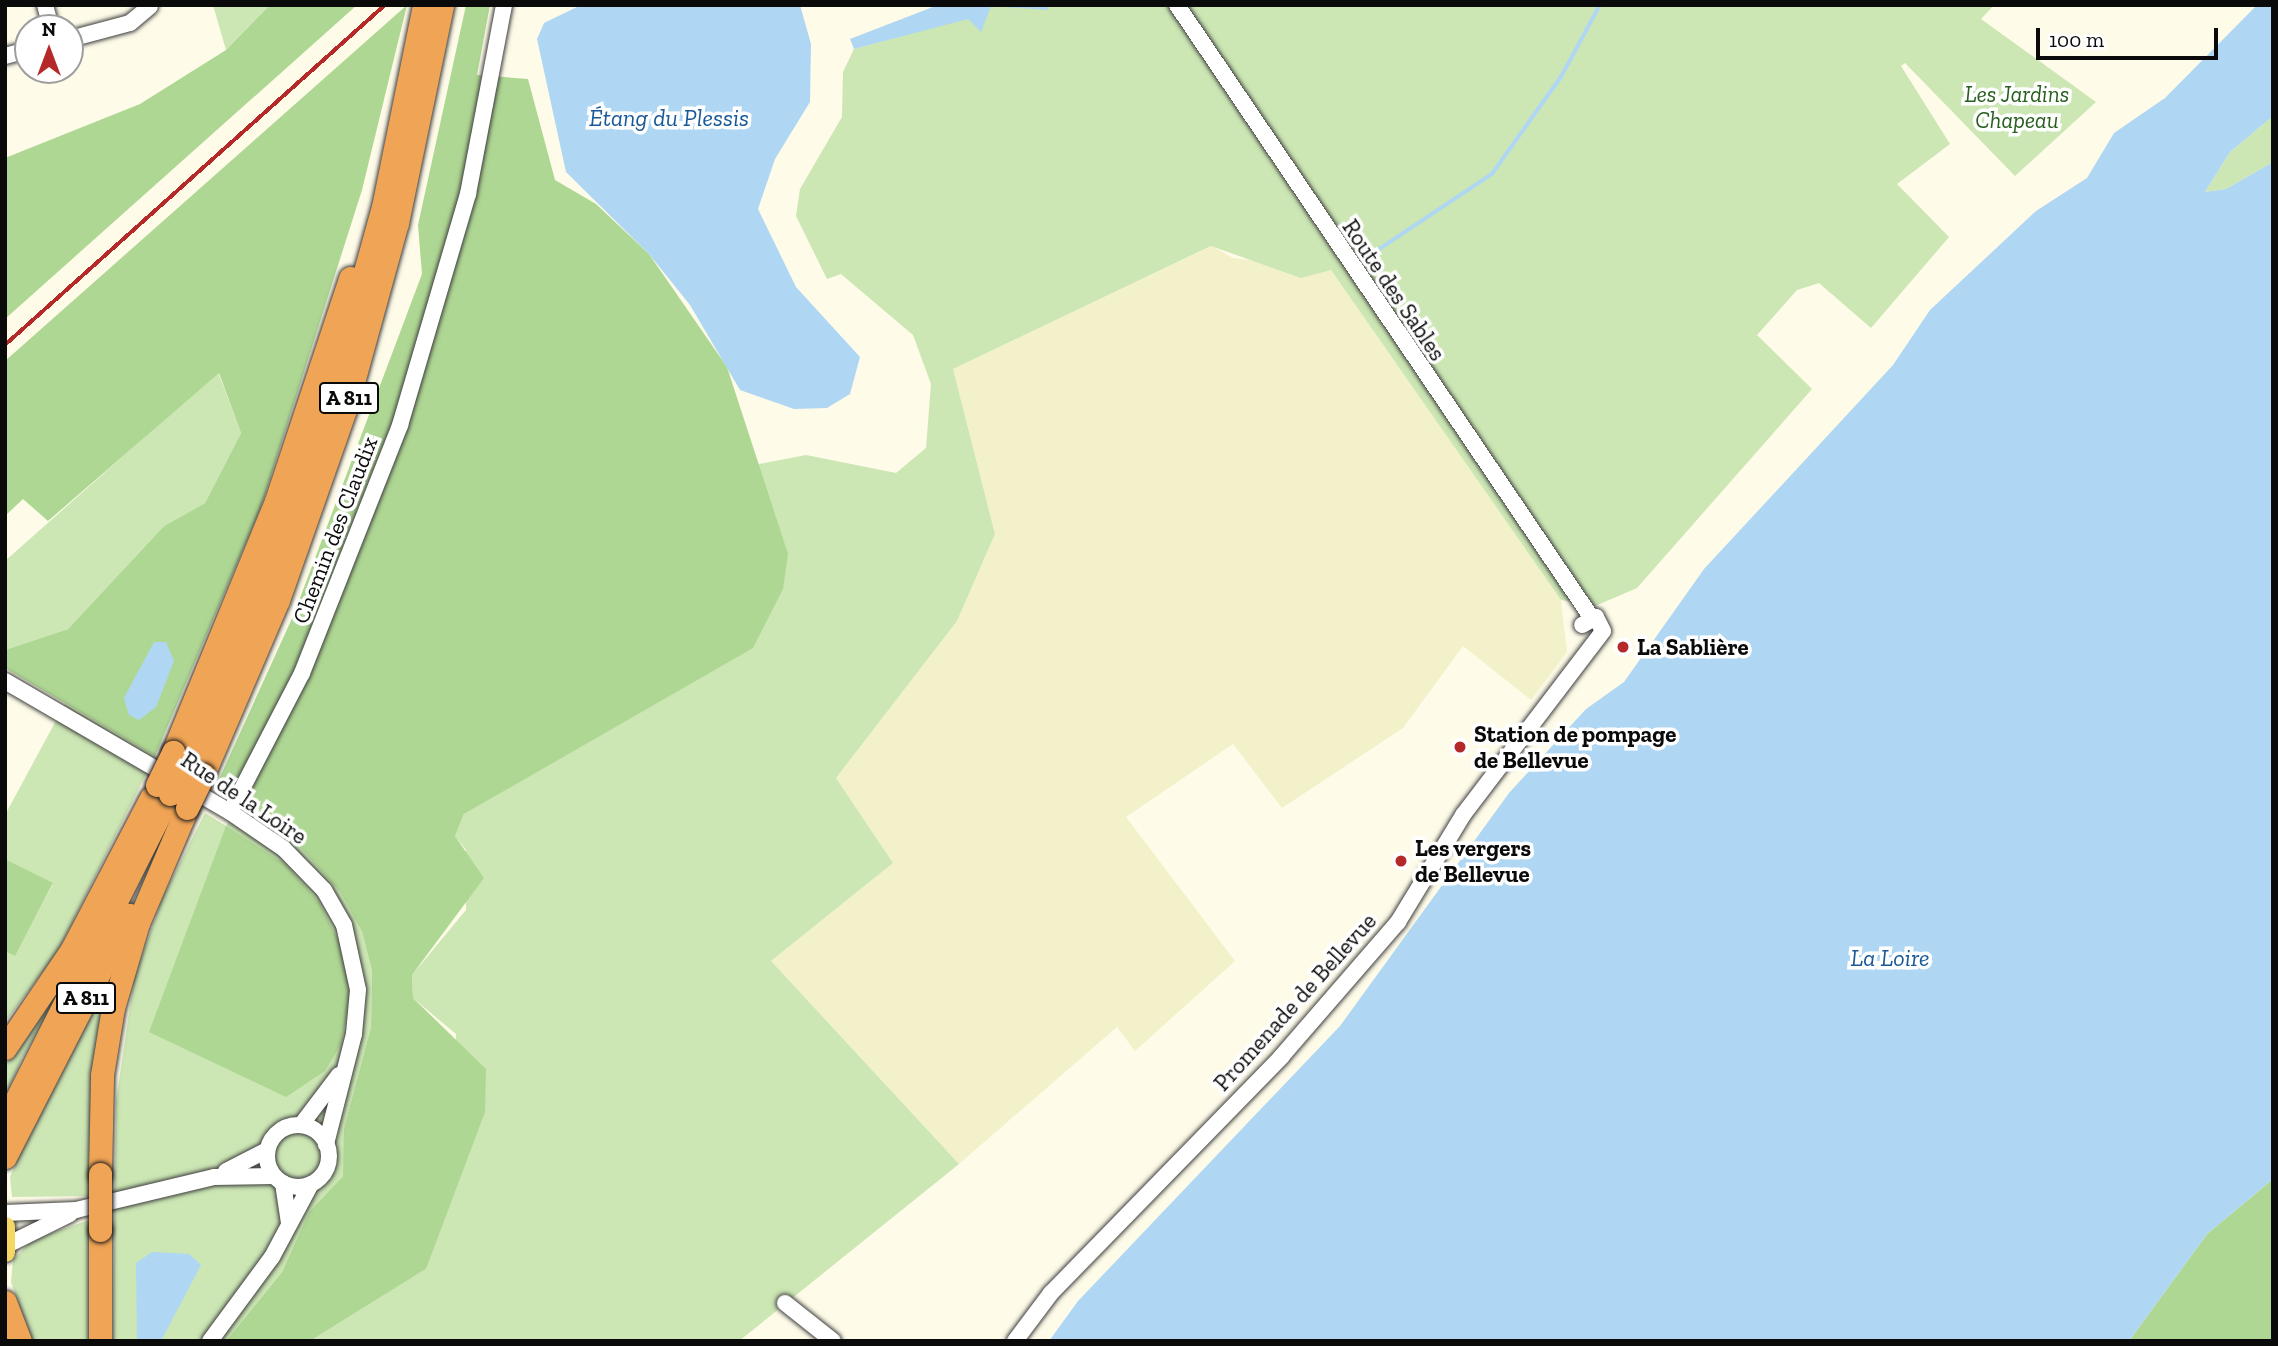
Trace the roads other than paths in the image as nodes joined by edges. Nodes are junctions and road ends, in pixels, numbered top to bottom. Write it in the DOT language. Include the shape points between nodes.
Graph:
graph roads {
  1 [pos="424,5"];
  2 [pos="442,5"];
  3 [pos="504,5"];
  4 [pos="1177,5"];
  5 [pos="150,6"];
  6 [pos="84,35"];
  7 [pos="1588,628"];
  8 [pos="5,681"];
  9 [pos="187,764"];
  10 [pos="171,796"];
  11 [pos="230,812"];
  12 [pos="169,842"];
  13 [pos="5,1048"];
  14 [pos="343,1068"];
  15 [pos="5,1122"];
  16 [pos="301,1125"];
  17 [pos="327,1144"];
  18 [pos="267,1150"];
  19 [pos="5,1157"];
  20 [pos="214,1177"];
  21 [pos="278,1179"];
  22 [pos="311,1184"];
  23 [pos="76,1210"];
  24 [pos="5,1213"];
  25 [pos="288,1227"];
  26 [pos="6,1241"];
  27 [pos="5,1301"];
  28 [pos="785,1303"];
  29 [pos="20,1341"];
  30 [pos="100,1341"];
  31 [pos="210,1341"];
  32 [pos="833,1341"];
  33 [pos="1015,1341"];
  1 -- 9 [label="highway" via="383,206 372,210"];
  2 -- 9 [label="highway, A 811" via="403,198 347,404 278,600"];
  3 -- 11 [label="street, Chemin des Claudix" via="468,194 397,436 302,673"];
  4 -- 7 [label="street, Route des Sables"];
  5 -- 6 [label="street" via="130,23"];
  7 -- 33 [label="street, Promenade de Bellevue" via="1574,664 1366,962 1051,1293"];
  8 -- 11 [label="street, Rue de la Loire"];
  9 -- 10 [label="highway, bridge"];
  9 -- 10 [label="highway, A 811, bridge"];
  10 -- 12 [label="highway, A 811"];
  10 -- 13 [label="highway"];
  10 -- 15 [label="highway, A 811"];
  11 -- 14 [label="street, Rue de la Loire" via="299,862 344,925 358,1012"];
  12 -- 19 [label="highway, A 811"];
  12 -- 30 [label="highway, bridge" via="113,1008 102,1075"];
  14 -- 16 [label="street, Rue de la Loire"];
  14 -- 17 [label="street, Rue de la Loire"];
  16 -- 17 [label="street"];
  16 -- 18 [label="street" via="277,1133"];
  17 -- 22 [label="street" via="328,1165"];
  18 -- 20 [label="street"];
  18 -- 21 [label="street"];
  20 -- 21 [label="street"];
  20 -- 23 [label="street"];
  21 -- 22 [label="street"];
  21 -- 25 [label="street"];
  22 -- 25 [label="street"];
  23 -- 24 [label="street"];
  23 -- 26 [label="street"];
  25 -- 31 [label="street"];
  27 -- 29 [label="highway"];
  28 -- 32 [label="street"];
}
